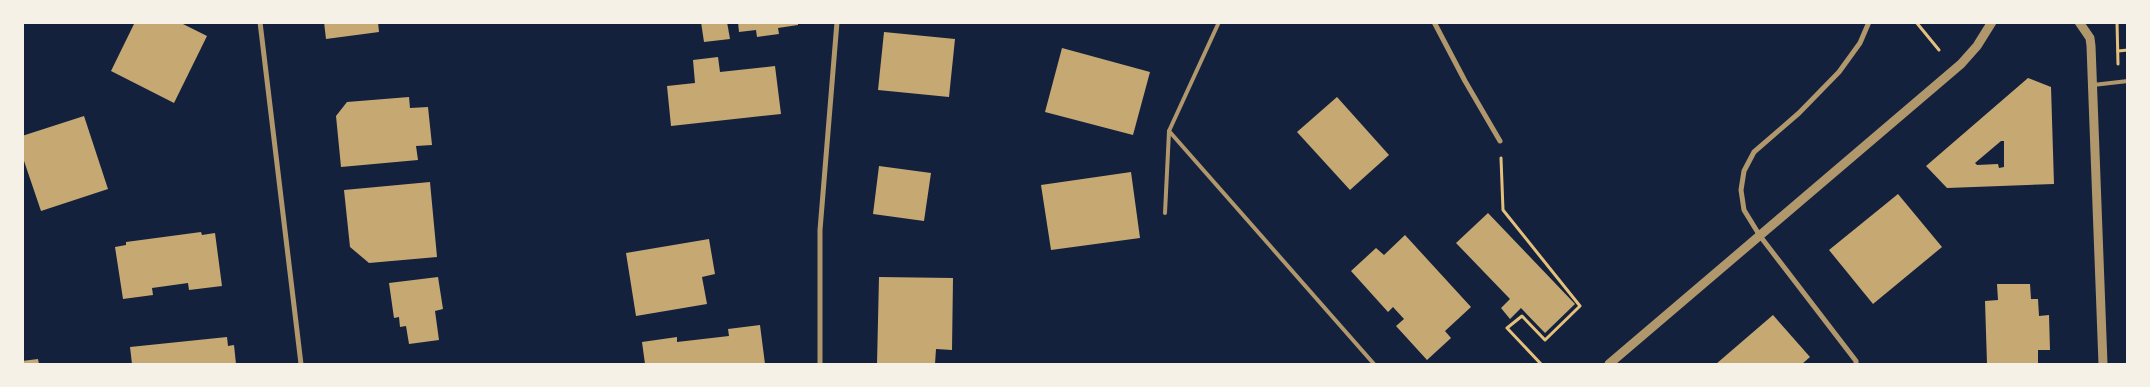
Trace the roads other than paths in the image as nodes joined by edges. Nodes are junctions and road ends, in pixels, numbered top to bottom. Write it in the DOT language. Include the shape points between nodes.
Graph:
graph roads {
  1 [pos="260,22"];
  2 [pos="837,22"];
  3 [pos="1219,22"];
  4 [pos="1434,22"];
  5 [pos="1869,22"];
  6 [pos="1992,22"];
  7 [pos="2079,22"];
  8 [pos="2128,81"];
  9 [pos="2093,85"];
  10 [pos="1168,131"];
  11 [pos="1500,141"];
  12 [pos="1166,214"];
  13 [pos="1760,236"];
  14 [pos="301,364"];
  15 [pos="820,364"];
  16 [pos="1374,364"];
  17 [pos="1609,364"];
  18 [pos="1856,364"];
  19 [pos="2103,364"];
  1 -- 14 [label="street"];
  2 -- 15 [label="street" via="820,230"];
  3 -- 10 [label="lane"];
  4 -- 11 [label="street"];
  5 -- 13 [label="street" via="1860,43 1840,72 1799,114 1754,152 1744,171 1741,190 1744,210"];
  6 -- 13 [label="street" via="1961,64"];
  7 -- 9 [label="street" via="2092,46"];
  8 -- 9 [label="lane"];
  9 -- 19 [label="street"];
  10 -- 12 [label="lane"];
  10 -- 16 [label="lane"];
  13 -- 17 [label="street"];
  13 -- 18 [label="street"];
}
